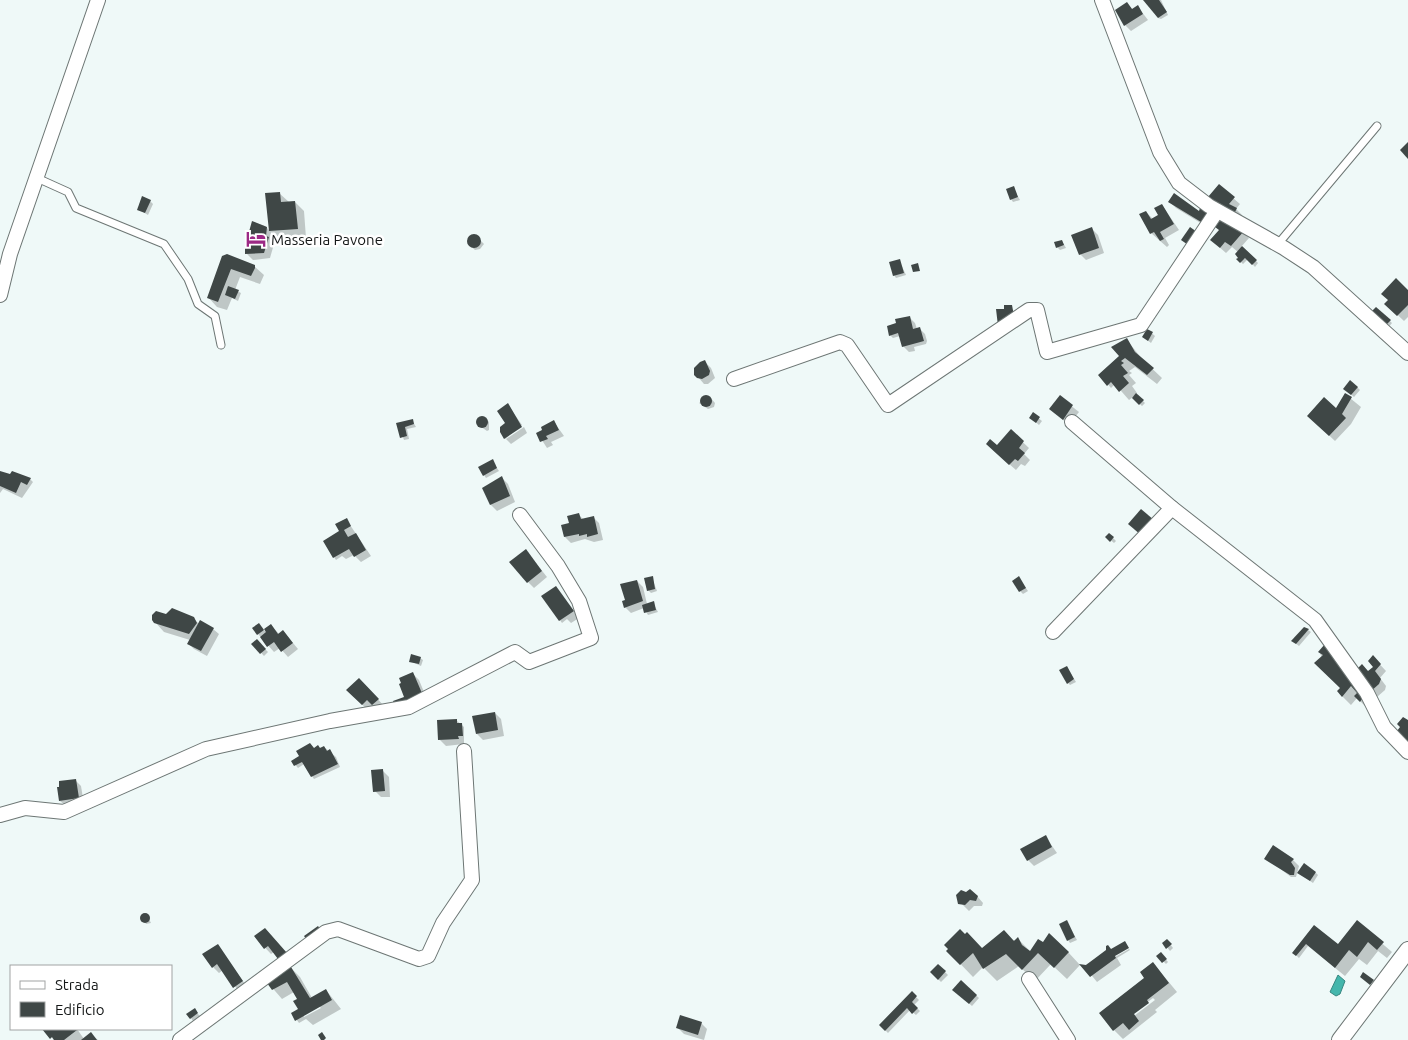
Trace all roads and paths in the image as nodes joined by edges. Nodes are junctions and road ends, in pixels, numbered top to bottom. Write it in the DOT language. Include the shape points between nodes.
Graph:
graph roads {
  1 [pos="98,0"];
  2 [pos="1102,0"];
  3 [pos="1377,126"];
  4 [pos="37,178"];
  5 [pos="1217,211"];
  6 [pos="1278,244"];
  7 [pos="0,295"];
  8 [pos="221,345"];
  9 [pos="1408,353"];
  10 [pos="734,378"];
  11 [pos="1072,422"];
  12 [pos="1172,508"];
  13 [pos="520,515"];
  14 [pos="1053,632"];
  15 [pos="464,751"];
  16 [pos="1408,752"];
  17 [pos="0,815"];
  18 [pos="1408,950"];
  19 [pos="1029,979"];
  20 [pos="180,1040"];
  21 [pos="1068,1040"];
  22 [pos="1340,1040"];
  1 -- 4 [label="street"];
  2 -- 5 [label="street" via="1160,152 1179,183"];
  3 -- 6 [label="lane"];
  4 -- 7 [label="street" via="10,254"];
  4 -- 8 [label="lane" via="68,192 76,208 164,244 188,279 198,304 215,316"];
  5 -- 6 [label="street"];
  5 -- 10 [label="street" via="1141,325 1047,352 1037,310 1029,310 888,405 847,345 840,342"];
  6 -- 9 [label="street" via="1313,267"];
  11 -- 12 [label="street"];
  12 -- 14 [label="street"];
  12 -- 16 [label="street" via="1316,620 1368,693 1384,727"];
  13 -- 17 [label="street" via="579,601 591,638 529,662 514,652 409,707 206,749 64,812 25,808"];
  15 -- 20 [label="street" via="472,880 443,923 428,956 419,959 338,929 326,932"];
  18 -- 22 [label="street"];
  19 -- 21 [label="street"];
}
